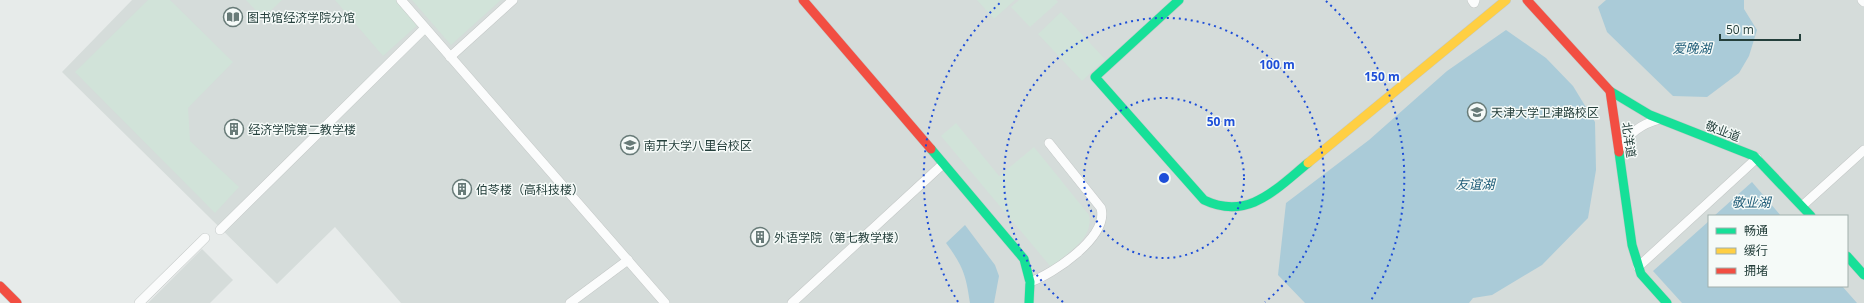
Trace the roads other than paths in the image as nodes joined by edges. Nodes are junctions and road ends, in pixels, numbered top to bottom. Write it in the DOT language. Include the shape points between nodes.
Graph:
graph roads {
  1 [pos="401,0"];
  2 [pos="513,0"];
  3 [pos="803,0"];
  4 [pos="1179,0"];
  5 [pos="1472,0"];
  6 [pos="1475,0"];
  7 [pos="1506,0"];
  8 [pos="1527,0"];
  9 [pos="425,28"];
  10 [pos="450,57"];
  11 [pos="1610,91"];
  12 [pos="1660,119"];
  13 [pos="1049,143"];
  14 [pos="1619,150"];
  15 [pos="1864,150"];
  16 [pos="1757,158"];
  17 [pos="943,164"];
  18 [pos="1802,206"];
  19 [pos="1810,215"];
  20 [pos="220,230"];
  21 [pos="205,238"];
  22 [pos="1848,257"];
  23 [pos="628,260"];
  24 [pos="1638,267"];
  25 [pos="1864,274"];
  26 [pos="1030,282"];
  27 [pos="0,286"];
  28 [pos="17,303"];
  29 [pos="139,303"];
  30 [pos="570,303"];
  31 [pos="665,303"];
  32 [pos="792,303"];
  33 [pos="1028,303"];
  34 [pos="1667,303"];
  1 -- 9 [label="street"];
  2 -- 10 [label="street"];
  3 -- 17 [label="street"];
  4 -- 7 [label="street" via="1095,77 1204,200 1214,206 1233,209 1244,207 1276,189"];
  5 -- 6 [label="street" via="1474,3"];
  8 -- 11 [label="street"];
  9 -- 10 [label="street"];
  9 -- 20 [label="street"];
  10 -- 23 [label="street"];
  11 -- 12 [label="street, 敬业道" via="1636,108"];
  11 -- 14 [label="street, 北洋道"];
  12 -- 14 [label="street" via="1646,123 1634,131"];
  12 -- 16 [label="street, 敬业道"];
  13 -- 26 [label="street" via="1102,208 1102,220 1099,229 1071,258 1042,278"];
  14 -- 24 [label="street, 北洋道" via="1632,245"];
  15 -- 18 [label="street"];
  16 -- 18 [label="street, 敬业道"];
  16 -- 24 [label="street"];
  17 -- 26 [label="street" via="1024,259"];
  17 -- 32 [label="street"];
  18 -- 19 [label="street, 敬业道"];
  21 -- 29 [label="street"];
  22 -- 25 [label="street"];
  23 -- 30 [label="street"];
  23 -- 31 [label="street"];
  24 -- 34 [label="street, 北洋道" via="1640,274"];
  26 -- 33 [label="street"];
  27 -- 28 [label="street"];
}
